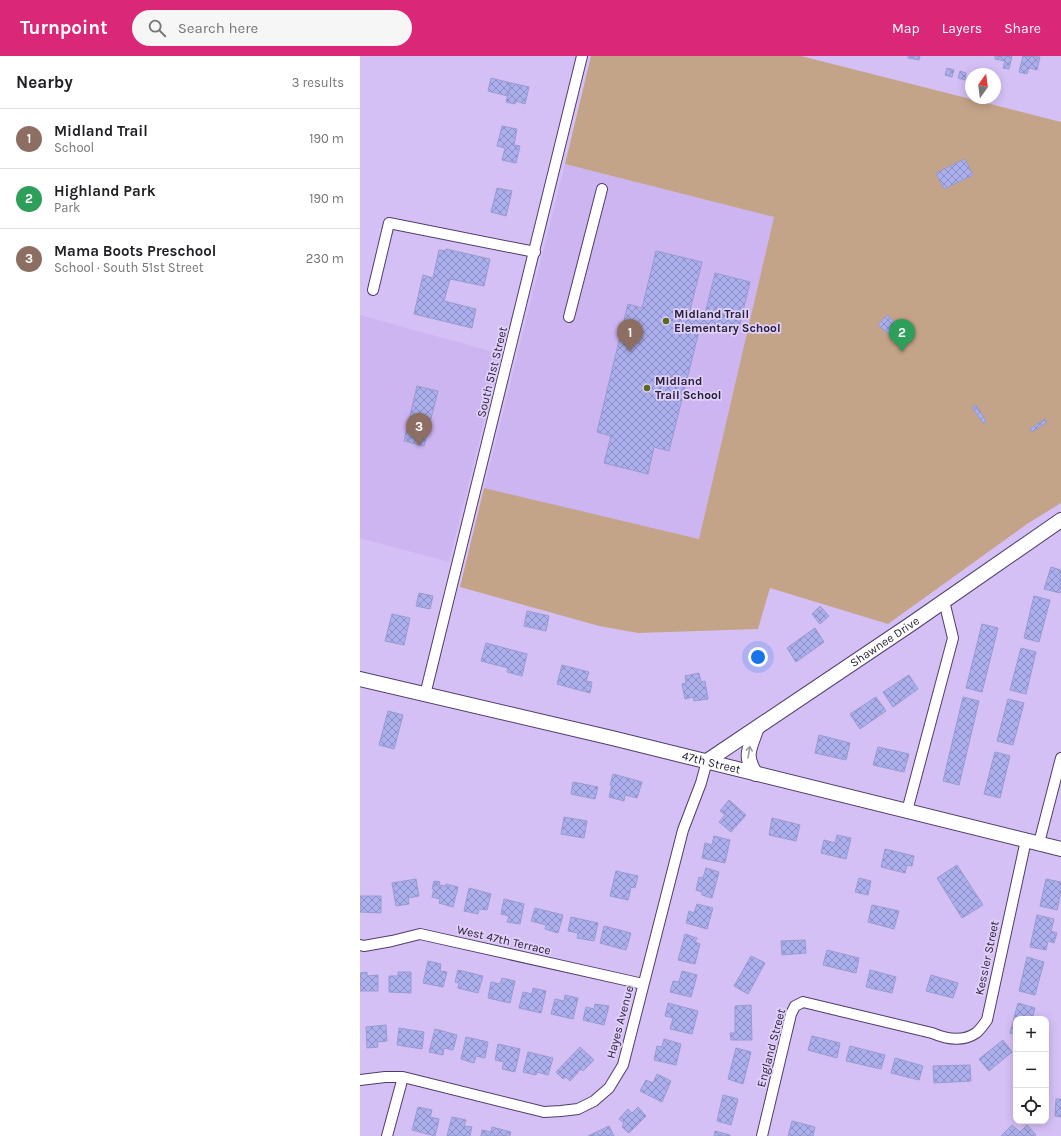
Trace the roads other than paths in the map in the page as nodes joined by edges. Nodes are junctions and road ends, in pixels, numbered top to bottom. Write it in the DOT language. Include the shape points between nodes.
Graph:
graph roads {
  1 [pos="582,56"];
  2 [pos="602,189"];
  3 [pos="534,252"];
  4 [pos="373,290"];
  5 [pos="569,317"];
  6 [pos="1061,520"];
  7 [pos="944,601"];
  8 [pos="360,679"];
  9 [pos="425,695"];
  10 [pos="756,730"];
  11 [pos="1061,758"];
  12 [pos="707,761"];
  13 [pos="756,774"];
  14 [pos="907,811"];
  15 [pos="1033,842"];
  16 [pos="1061,849"];
  17 [pos="360,945"];
  18 [pos="643,984"];
  19 [pos="834,1009"];
  20 [pos="403,1077"];
  21 [pos="360,1080"];
  22 [pos="387,1136"];
  23 [pos="762,1136"];
  1 -- 3 [label="street, South 51st Street"];
  2 -- 5 [label="street"];
  3 -- 4 [label="street" via="389,223"];
  3 -- 9 [label="street, South 51st Street"];
  6 -- 7 [label="main road, Shawnee Drive"];
  7 -- 10 [label="main road, Shawnee Drive"];
  7 -- 14 [label="street" via="953,638"];
  8 -- 9 [label="main road, 47th Street"];
  9 -- 12 [label="main road, 47th Street"];
  10 -- 12 [label="main road, Shawnee Drive"];
  13 -- 10 [label="main road, one-way" via="748,761"];
  11 -- 15 [label="street, Kessler Street"];
  12 -- 13 [label="main road, 47th Street"];
  12 -- 18 [label="street, Hayes Avenue" via="683,830"];
  13 -- 14 [label="main road, 47th Street"];
  14 -- 15 [label="main road, 47th Street"];
  15 -- 16 [label="main road, 47th Street"];
  15 -- 19 [label="street, Kessler Street" via="987,1020 977,1032 962,1039 942,1037"];
  17 -- 18 [label="street, West 47th Terrace" via="420,934"];
  18 -- 20 [label="street, Hayes Avenue" via="622,1065 609,1088 594,1101 578,1109 544,1112"];
  19 -- 23 [label="street, England Street" via="803,1002 795,1006"];
  20 -- 21 [label="street, Hayes Avenue"];
  20 -- 22 [label="street"];
}
